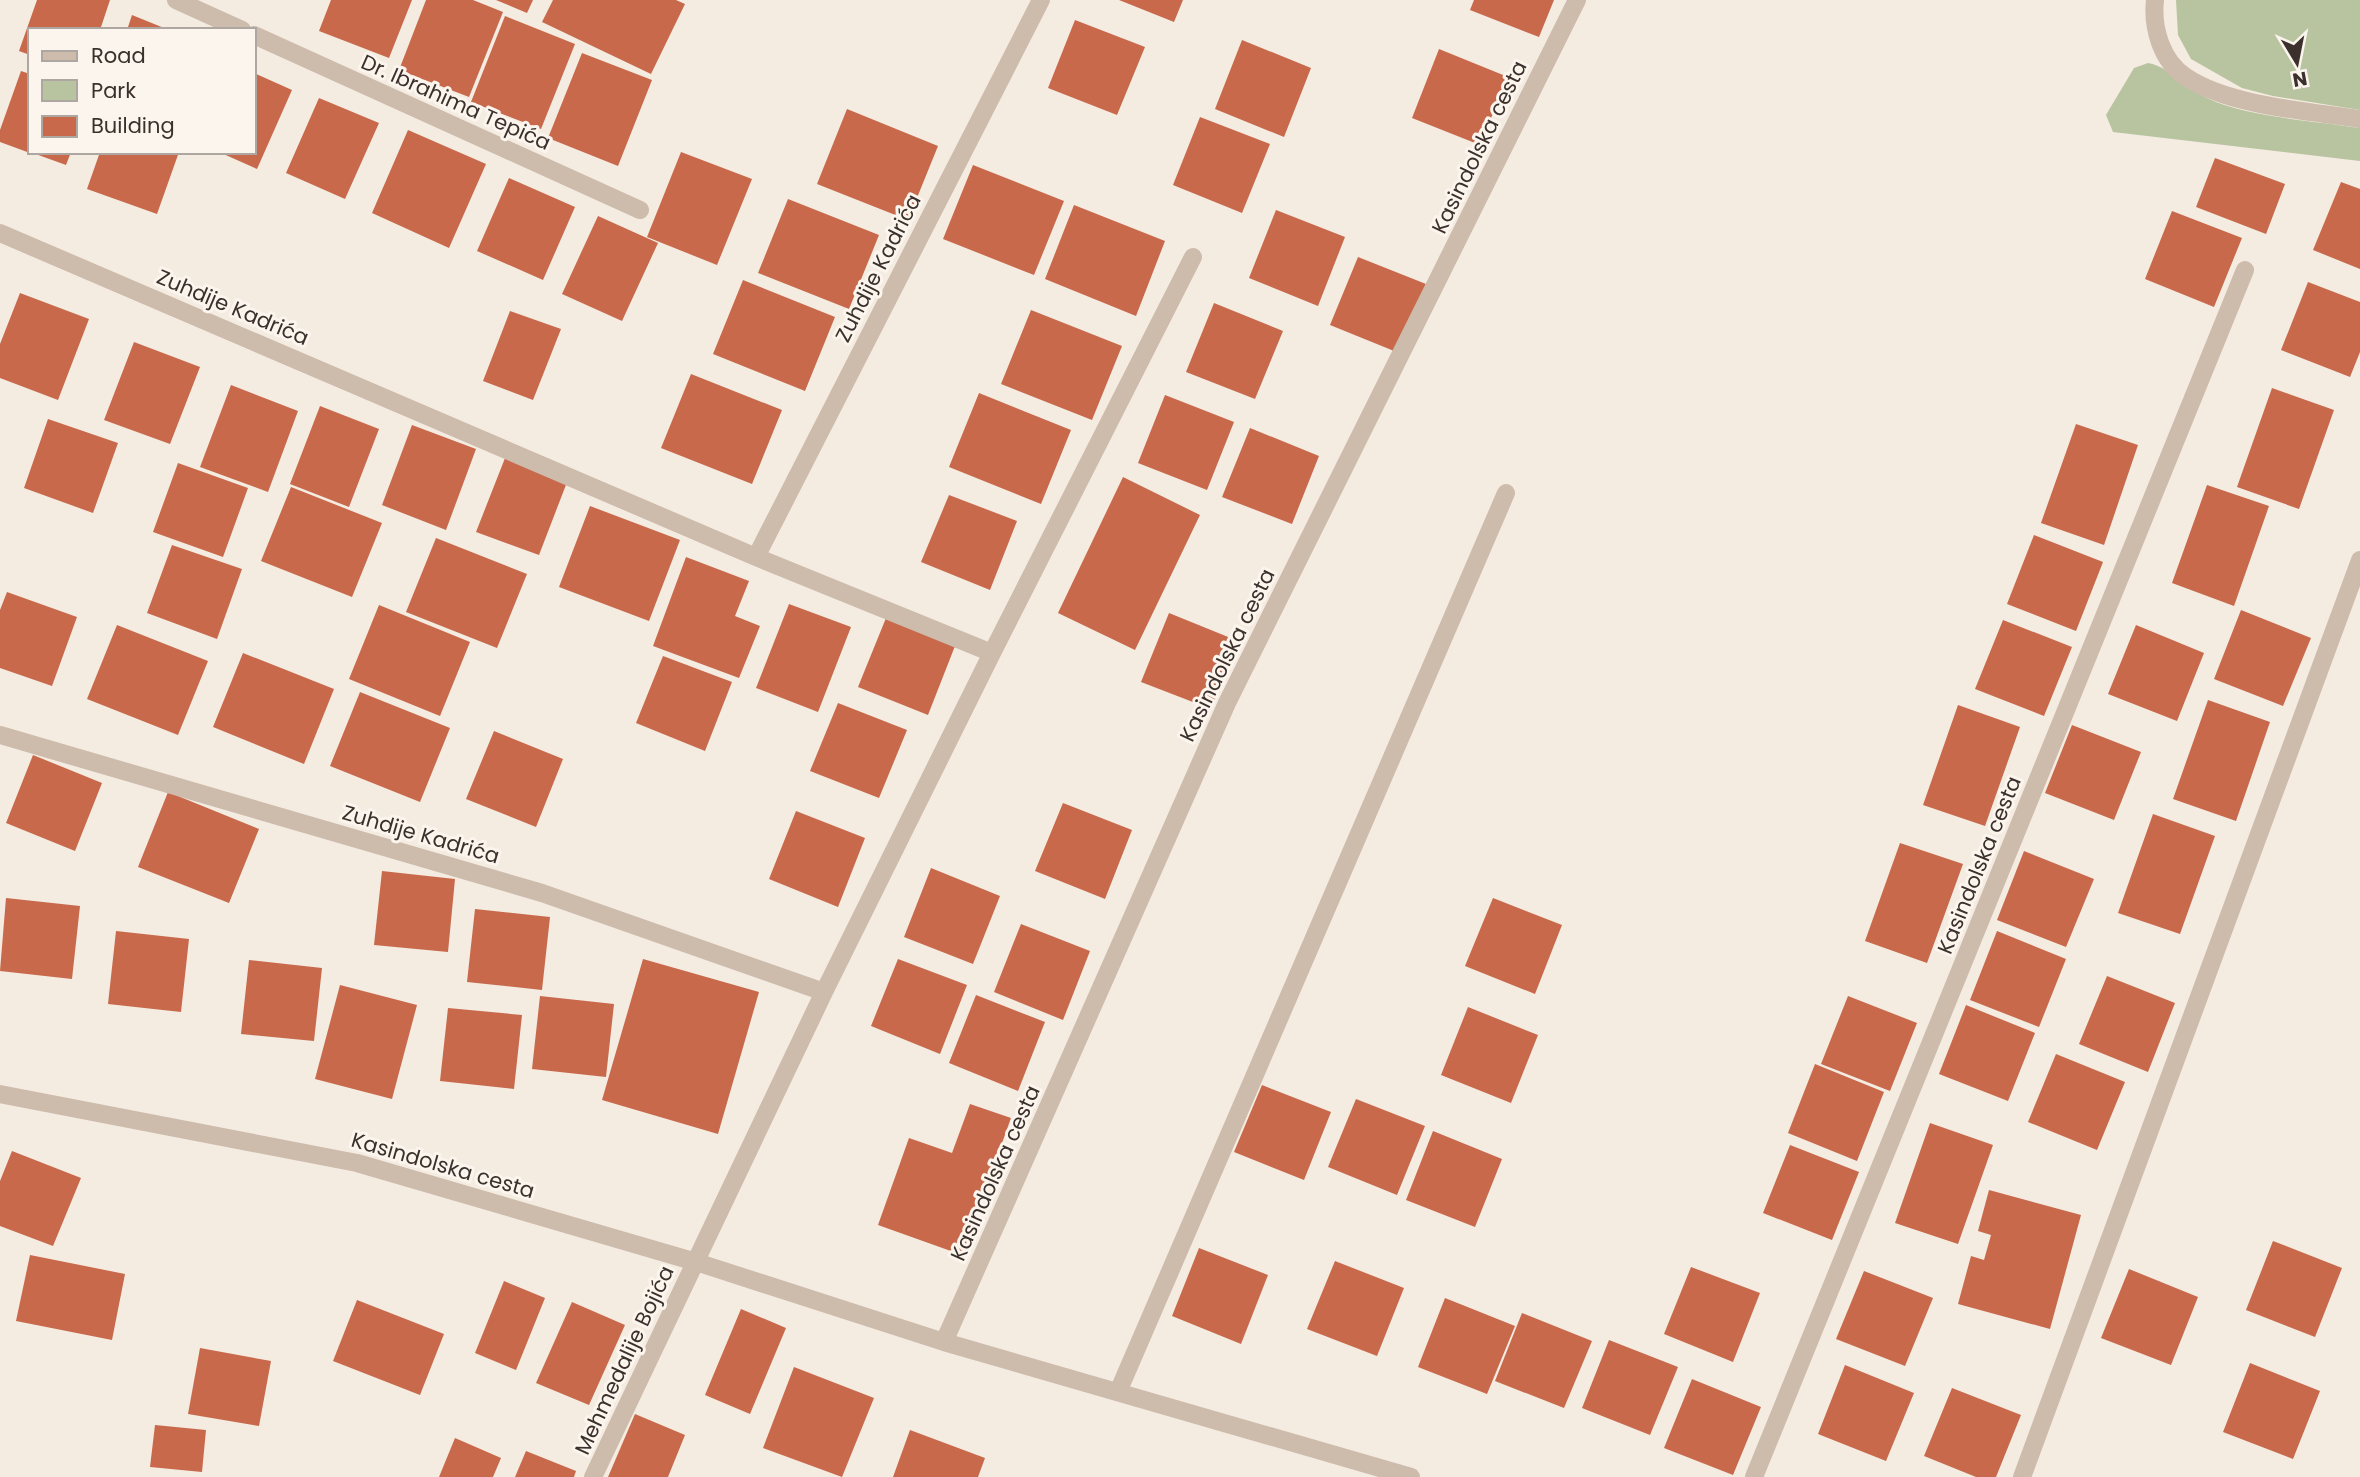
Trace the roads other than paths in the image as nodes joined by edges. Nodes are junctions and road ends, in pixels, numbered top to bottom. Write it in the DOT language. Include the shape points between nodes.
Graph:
graph roads {
  1 [pos="176,0"];
  2 [pos="1041,0"];
  3 [pos="1577,0"];
  4 [pos="2155,0"];
  5 [pos="238,28"];
  6 [pos="256,36"];
  7 [pos="2360,119"];
  8 [pos="640,210"];
  9 [pos="0,233"];
  10 [pos="1193,257"];
  11 [pos="2245,270"];
  12 [pos="1506,493"];
  13 [pos="756,557"];
  14 [pos="2360,561"];
  15 [pos="992,653"];
  16 [pos="0,735"];
  17 [pos="824,992"];
  18 [pos="0,1094"];
  19 [pos="696,1262"];
  20 [pos="944,1342"];
  21 [pos="1118,1392"];
  22 [pos="593,1477"];
  23 [pos="1411,1477"];
  24 [pos="1754,1477"];
  25 [pos="2022,1477"];
  1 -- 5 [label="street"];
  2 -- 13 [label="street, Zuhdije Kadrića"];
  3 -- 20 [label="street, Kasindolska cesta" via="1227,703"];
  4 -- 7 [label="street" via="2156,33 2167,58 2184,77 2247,101"];
  6 -- 8 [label="street, Dr. Ibrahima Tepića"];
  9 -- 13 [label="street, Zuhdije Kadrića"];
  10 -- 15 [label="street"];
  11 -- 24 [label="street, Kasindolska cesta"];
  12 -- 21 [label="street"];
  13 -- 15 [label="street, Zuhdije Kadrića"];
  14 -- 25 [label="street"];
  15 -- 17 [label="street"];
  16 -- 17 [label="street, Zuhdije Kadrića" via="542,893"];
  17 -- 19 [label="street"];
  18 -- 19 [label="street, Kasindolska cesta" via="357,1163"];
  19 -- 20 [label="street, Kasindolska cesta"];
  19 -- 22 [label="street, Mehmedalije Bojića"];
  20 -- 21 [label="street, Kasindolska cesta"];
  21 -- 23 [label="street, Kasindolska cesta"];
}
